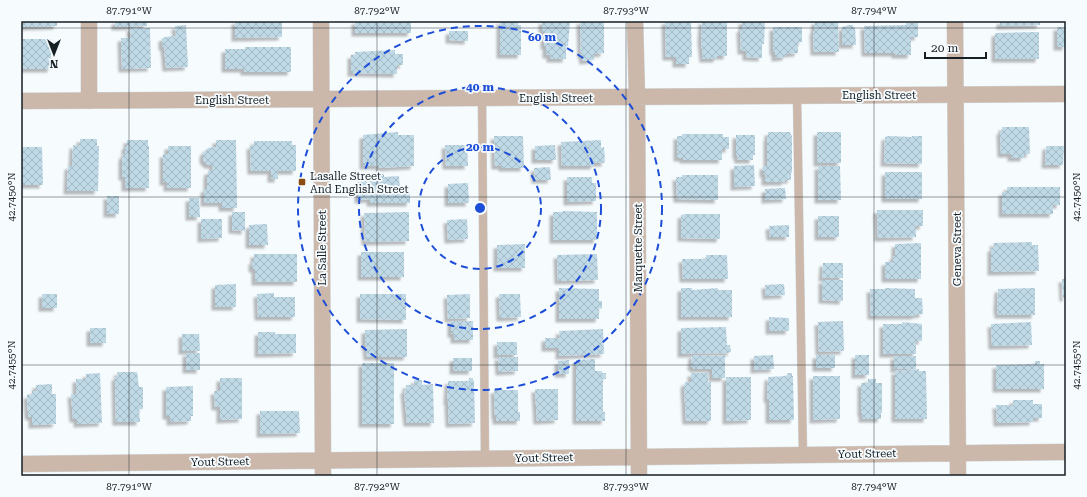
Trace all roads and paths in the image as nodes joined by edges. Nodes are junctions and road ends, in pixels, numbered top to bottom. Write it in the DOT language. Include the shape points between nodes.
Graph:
graph roads {
  1 [pos="89,21"];
  2 [pos="321,21"];
  3 [pos="635,21"];
  4 [pos="955,21"];
  5 [pos="1066,94"];
  6 [pos="956,95"];
  7 [pos="797,96"];
  8 [pos="637,97"];
  9 [pos="482,98"];
  10 [pos="321,99"];
  11 [pos="21,101"];
  12 [pos="89,101"];
  13 [pos="1066,452"];
  14 [pos="958,454"];
  15 [pos="803,455"];
  16 [pos="639,457"];
  17 [pos="485,459"];
  18 [pos="21,464"];
  19 [pos="323,468"];
  20 [pos="80,470"];
  21 [pos="639,476"];
  22 [pos="958,476"];
  1 -- 12 [label="street"];
  2 -- 10 [label="street, La Salle Street"];
  3 -- 8 [label="street, Marquette Street"];
  4 -- 6 [label="street, Geneva Street"];
  5 -- 6 [label="street, English Street"];
  6 -- 7 [label="street, English Street"];
  6 -- 14 [label="street, Geneva Street"];
  7 -- 8 [label="street, English Street"];
  7 -- 15 [label="lane"];
  8 -- 9 [label="street, English Street"];
  8 -- 16 [label="street, Marquette Street"];
  9 -- 10 [label="street, English Street"];
  9 -- 17 [label="lane"];
  10 -- 12 [label="street, English Street"];
  10 -- 19 [label="street, La Salle Street"];
  11 -- 12 [label="street, English Street"];
  13 -- 14 [label="street, Yout Street"];
  14 -- 15 [label="street, Yout Street"];
  14 -- 22 [label="street, Geneva Street"];
  15 -- 16 [label="street, Yout Street"];
  16 -- 17 [label="street, Yout Street"];
  16 -- 21 [label="street, Marquette Street"];
  17 -- 19 [label="street, Yout Street"];
  18 -- 20 [label="street, Yout Street"];
  19 -- 20 [label="street, Yout Street"];
}
